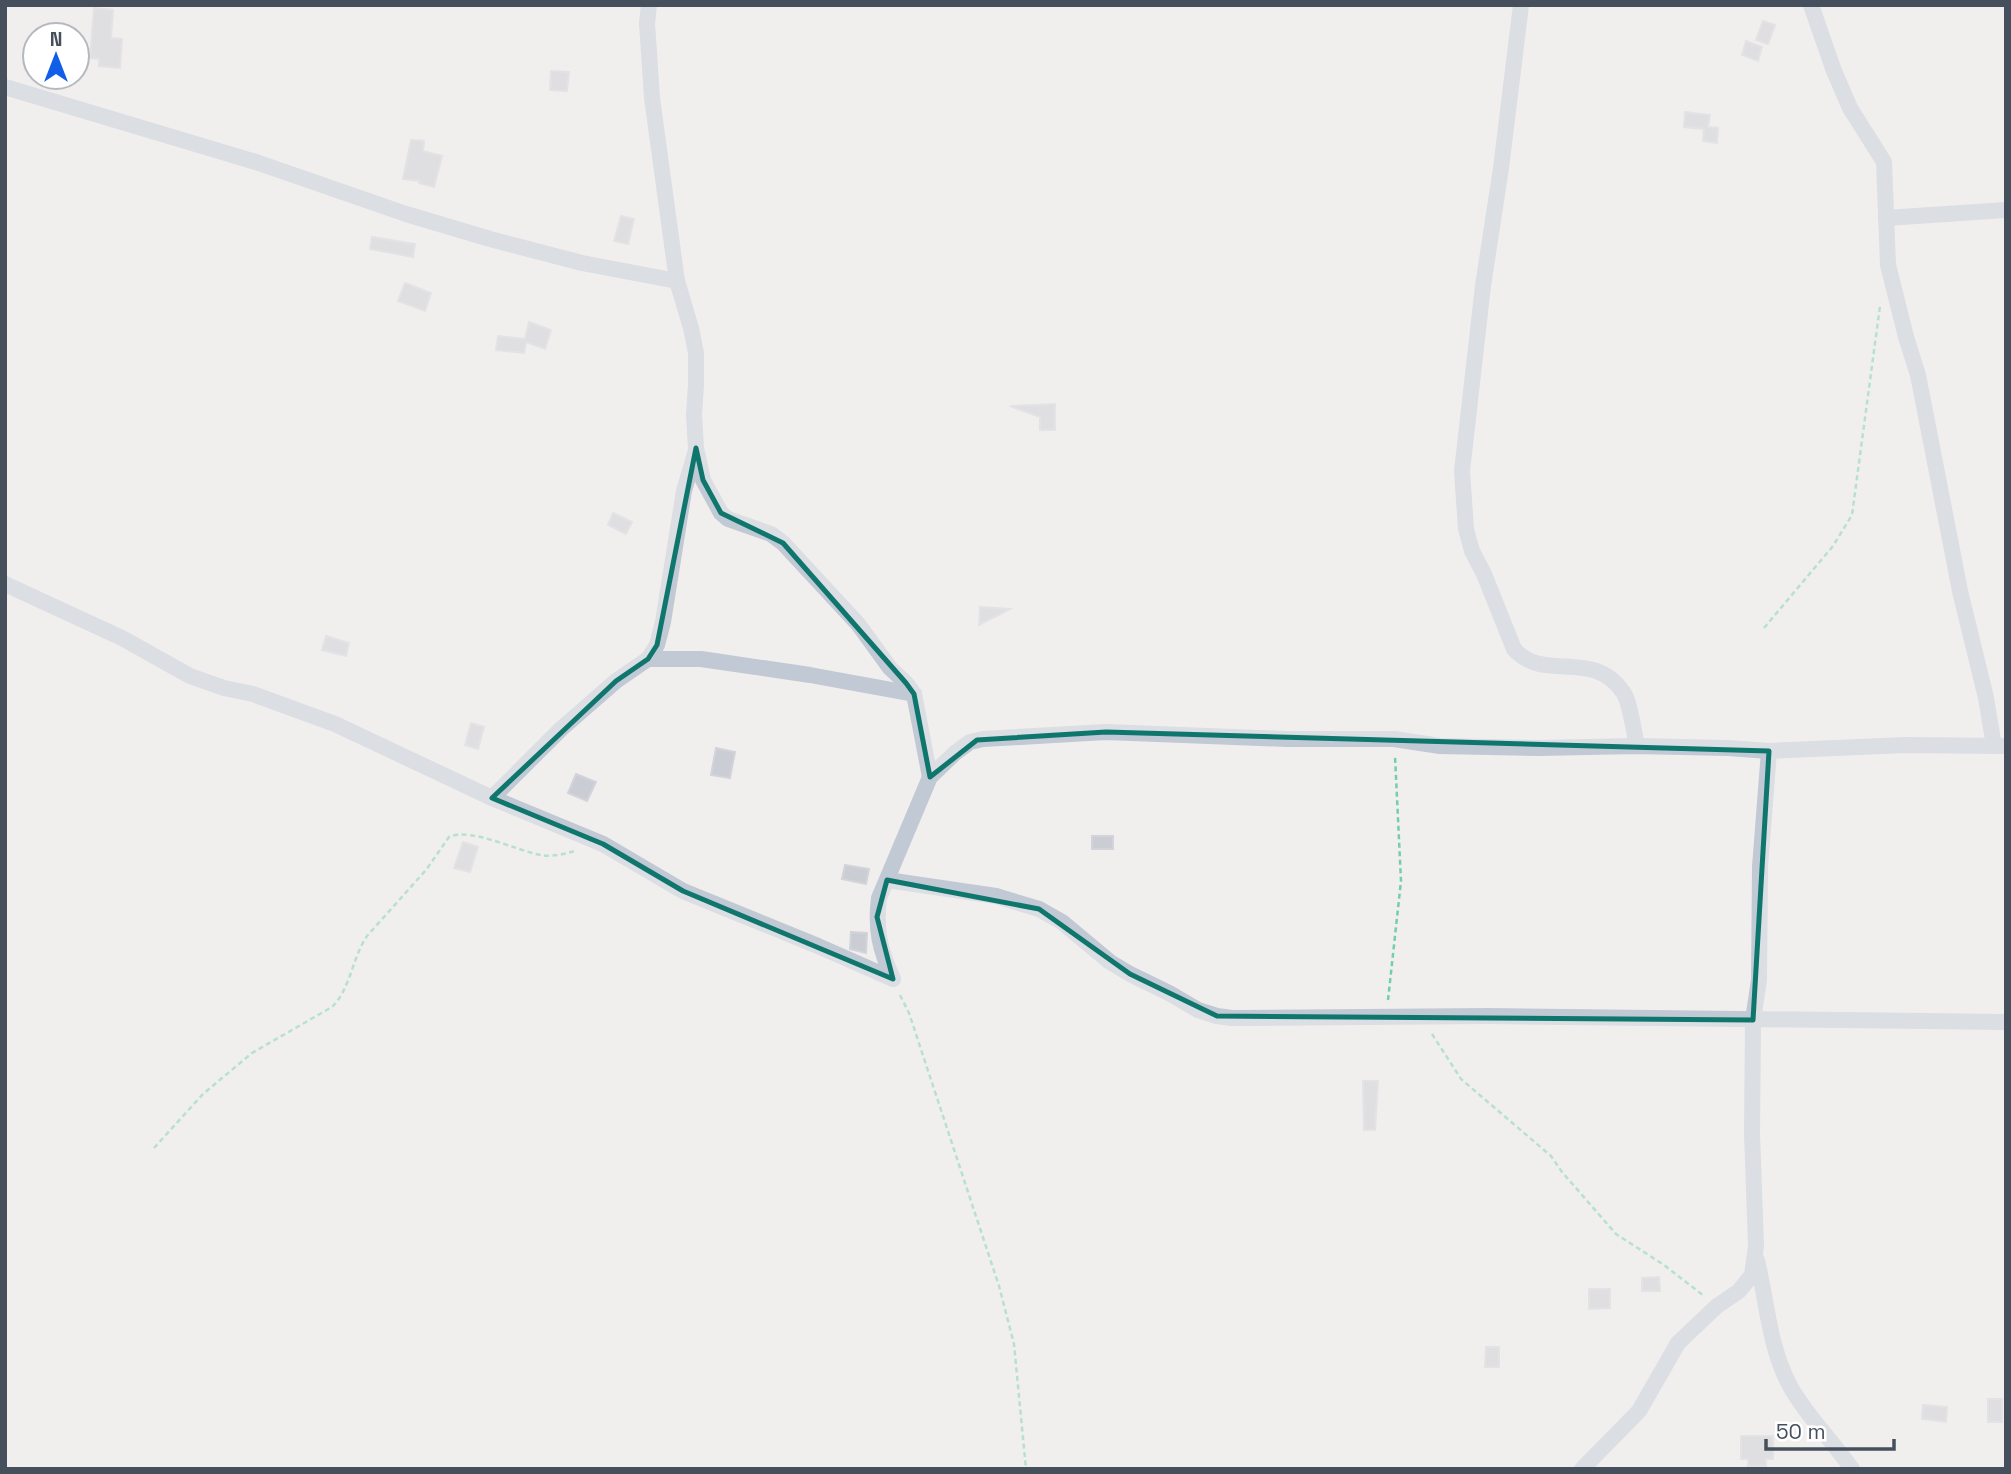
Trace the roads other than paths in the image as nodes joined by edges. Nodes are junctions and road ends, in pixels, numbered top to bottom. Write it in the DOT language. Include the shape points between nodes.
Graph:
graph roads {
  1 [pos="649,5"];
  2 [pos="1521,5"];
  3 [pos="1811,5"];
  4 [pos="5,87"];
  5 [pos="2006,210"];
  6 [pos="1886,218"];
  7 [pos="677,281"];
  8 [pos="696,448"];
  9 [pos="5,584"];
  10 [pos="648,659"];
  11 [pos="914,694"];
  12 [pos="1637,746"];
  13 [pos="2000,746"];
  14 [pos="1769,751"];
  15 [pos="930,777"];
  16 [pos="492,799"];
  17 [pos="887,880"];
  18 [pos="1753,1020"];
  19 [pos="2006,1023"];
  20 [pos="1755,1255"];
  21 [pos="1582,1469"];
  22 [pos="1852,1469"];
  1 -- 7 [label="street" via="652,98"];
  2 -- 12 [label="street" via="1462,471 1466,529 1514,649 1533,662 1600,671 1611,679 1624,693"];
  3 -- 6 [label="street" via="1850,108 1884,162"];
  4 -- 7 [label="street" via="490,239"];
  5 -- 6 [label="street"];
  6 -- 13 [label="street" via="1888,265 1920,388 1960,591"];
  7 -- 8 [label="street" via="696,353"];
  8 -- 10 [label="street" via="684,491 663,622"];
  8 -- 11 [label="street" via="703,480 721,513 783,543 858,624"];
  9 -- 16 [label="street" via="122,638 190,676 335,724"];
  10 -- 11 [label="street" via="701,659"];
  10 -- 16 [label="street" via="561,729"];
  11 -- 15 [label="street"];
  12 -- 14 [label="street"];
  12 -- 15 [label="street" via="1440,746 1394,739 1106,732 970,742"];
  13 -- 14 [label="street"];
  14 -- 18 [label="street" via="1760,867 1759,980"];
  15 -- 17 [label="street"];
  16 -- 17 [label="street" via="603,844 683,891 893,979 879,944 877,917"];
  17 -- 18 [label="street" via="996,896 1039,909 1110,962 1217,1016"];
  18 -- 19 [label="street"];
  18 -- 20 [label="street"];
  20 -- 21 [label="street" via="1746,1284 1678,1343 1639,1411"];
  20 -- 22 [label="street" via="1777,1357 1789,1385"];
}
